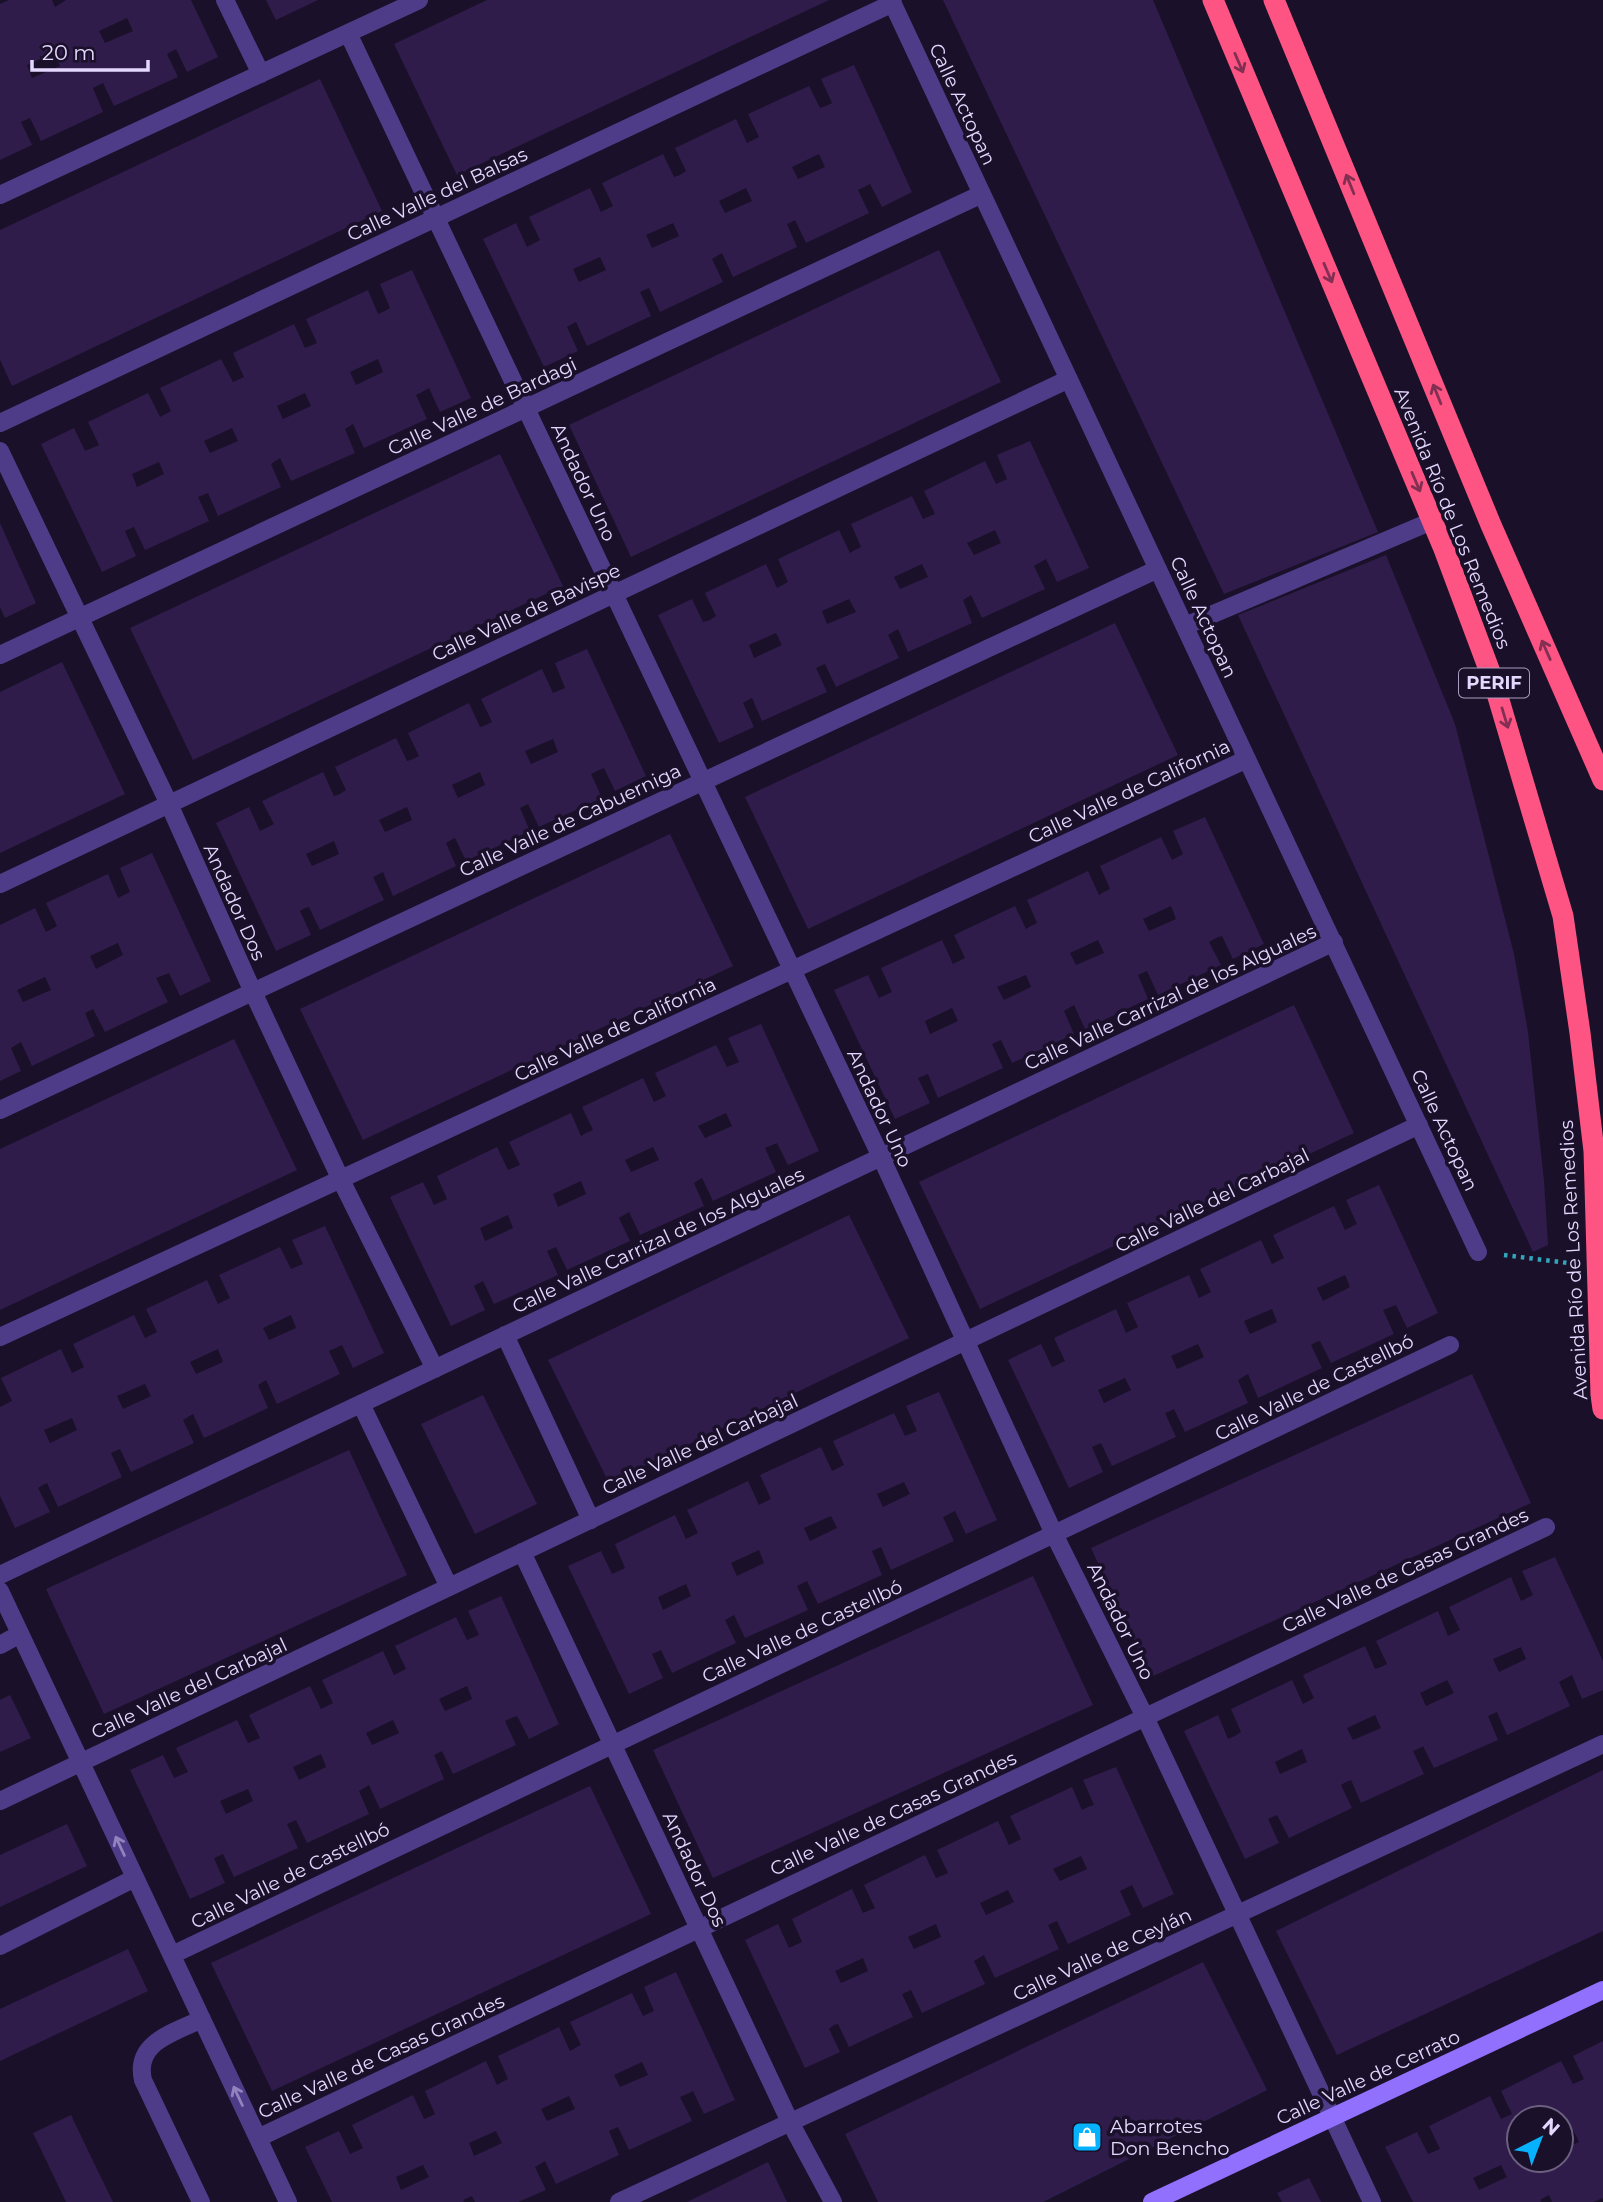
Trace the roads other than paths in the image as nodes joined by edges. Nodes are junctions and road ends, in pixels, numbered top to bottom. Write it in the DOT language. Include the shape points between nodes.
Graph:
graph roads {
  1 [pos="225,0"];
  2 [pos="418,0"];
  3 [pos="1213,0"];
  4 [pos="1274,0"];
  5 [pos="892,2"];
  6 [pos="348,33"];
  7 [pos="261,74"];
  8 [pos="982,194"];
  9 [pos="0,195"];
  10 [pos="435,218"];
  11 [pos="1069,379"];
  12 [pos="526,409"];
  13 [pos="0,423"];
  14 [pos="0,451"];
  15 [pos="1432,521"];
  16 [pos="1158,569"];
  17 [pos="613,594"];
  18 [pos="80,618"];
  19 [pos="1185,626"];
  20 [pos="0,655"];
  21 [pos="1247,759"];
  22 [pos="1603,780"];
  23 [pos="702,782"];
  24 [pos="169,804"];
  25 [pos="0,884"];
  26 [pos="1334,942"];
  27 [pos="792,971"];
  28 [pos="253,992"];
  29 [pos="0,1110"];
  30 [pos="1419,1125"];
  31 [pos="881,1157"];
  32 [pos="341,1180"];
  33 [pos="1478,1252"];
  34 [pos="505,1335"];
  35 [pos="0,1337"];
  36 [pos="967,1341"];
  37 [pos="1450,1345"];
  38 [pos="435,1369"];
  39 [pos="361,1404"];
  40 [pos="1603,1409"];
  41 [pos="591,1520"];
  42 [pos="1546,1527"];
  43 [pos="1055,1534"];
  44 [pos="523,1552"];
  45 [pos="0,1575"];
  46 [pos="449,1587"];
  47 [pos="0,1591"];
  48 [pos="20,1634"];
  49 [pos="0,1645"];
  50 [pos="1145,1717"];
  51 [pos="1603,1744"];
  52 [pos="613,1745"];
  53 [pos="81,1762"];
  54 [pos="0,1801"];
  55 [pos="135,1878"];
  56 [pos="1238,1914"];
  57 [pos="699,1928"];
  58 [pos="0,1946"];
  59 [pos="172,1955"];
  60 [pos="1603,1990"];
  61 [pos="202,2019"];
  62 [pos="1333,2117"];
  63 [pos="790,2122"];
  64 [pos="258,2138"];
  65 [pos="201,2202"];
  66 [pos="288,2202"];
  67 [pos="619,2202"];
  68 [pos="832,2202"];
  69 [pos="1152,2202"];
  70 [pos="1372,2202"];
  1 -- 7 [label="street"];
  2 -- 6 [label="street"];
  3 -- 15 [label="highway, Avenida Río de Los Remedios / PERIF, one-way"];
  22 -- 4 [label="highway, Avenida Río de Los Remedios / PERIF, one-way" via="1491,525"];
  5 -- 8 [label="street, Calle Actopan"];
  5 -- 10 [label="street, Calle Valle del Balsas"];
  6 -- 7 [label="street"];
  6 -- 10 [label="street, Andador Uno"];
  7 -- 9 [label="street"];
  8 -- 11 [label="street, Calle Actopan"];
  8 -- 12 [label="street, Calle Valle de Bardagi"];
  10 -- 12 [label="street, Andador Uno"];
  10 -- 13 [label="street, Calle Valle del Balsas"];
  11 -- 16 [label="street, Calle Actopan"];
  11 -- 17 [label="street, Calle Valle de Bavispe"];
  12 -- 17 [label="street, Andador Uno"];
  12 -- 18 [label="street, Calle Valle de Bardagi"];
  14 -- 18 [label="street, Andador Dos"];
  15 -- 19 [label="street"];
  15 -- 40 [label="highway, Avenida Río de Los Remedios / PERIF, one-way" via="1493,680 1563,916 1594,1151"];
  16 -- 19 [label="street, Calle Actopan"];
  16 -- 23 [label="street, Calle Valle de Cabuerniga"];
  17 -- 23 [label="street, Andador Uno"];
  17 -- 24 [label="street, Calle Valle de Bavispe"];
  18 -- 20 [label="street, Calle Valle de Bardagi"];
  18 -- 24 [label="street, Andador Dos"];
  19 -- 21 [label="street, Calle Actopan"];
  21 -- 26 [label="street, Calle Actopan"];
  21 -- 27 [label="street, Calle Valle de California"];
  23 -- 27 [label="street, Andador Uno"];
  23 -- 28 [label="street, Calle Valle de Cabuerniga"];
  24 -- 25 [label="street, Calle Valle de Bavispe"];
  24 -- 28 [label="street, Andador Dos"];
  26 -- 30 [label="street, Calle Actopan"];
  26 -- 31 [label="street, Calle Valle Carrizal de los Alguales"];
  27 -- 31 [label="street, Andador Uno"];
  27 -- 32 [label="street, Calle Valle de California"];
  28 -- 29 [label="street, Calle Valle de Cabuerniga"];
  28 -- 32 [label="street, Andador Dos"];
  30 -- 33 [label="street, Calle Actopan"];
  30 -- 36 [label="street, Calle Valle del Carbajal"];
  31 -- 34 [label="street, Calle Valle Carrizal de los Alguales"];
  31 -- 36 [label="street, Andador Uno"];
  32 -- 35 [label="street, Calle Valle de California"];
  32 -- 38 [label="street, Andador Dos"];
  34 -- 38 [label="street, Calle Valle Carrizal de los Alguales"];
  34 -- 41 [label="street"];
  36 -- 41 [label="street, Calle Valle del Carbajal"];
  36 -- 43 [label="street, Andador Uno"];
  37 -- 43 [label="street, Calle Valle de Castellbó"];
  38 -- 39 [label="street, Calle Valle Carrizal de los Alguales"];
  39 -- 45 [label="street, Calle Valle Carrizal de los Alguales"];
  39 -- 46 [label="street"];
  41 -- 44 [label="street, Calle Valle del Carbajal"];
  42 -- 50 [label="street, Calle Valle de Casas Grandes"];
  43 -- 50 [label="street, Andador Uno"];
  43 -- 52 [label="street, Calle Valle de Castellbó"];
  44 -- 46 [label="street, Calle Valle del Carbajal"];
  44 -- 52 [label="street, Andador Dos"];
  46 -- 53 [label="street, Calle Valle del Carbajal"];
  47 -- 48 [label="street"];
  48 -- 49 [label="street"];
  48 -- 53 [label="street"];
  50 -- 56 [label="street, Andador Uno"];
  50 -- 57 [label="street, Calle Valle de Casas Grandes"];
  51 -- 56 [label="street, Calle Valle de Ceylán"];
  52 -- 57 [label="street, Andador Dos"];
  52 -- 59 [label="street, Calle Valle de Castellbó"];
  53 -- 54 [label="street, Calle Valle del Carbajal"];
  55 -- 53 [label="street, one-way"];
  55 -- 58 [label="street"];
  55 -- 59 [label="street"];
  56 -- 62 [label="street, Andador Uno"];
  56 -- 63 [label="street, Calle Valle de Ceylán"];
  57 -- 63 [label="street, Andador Dos"];
  57 -- 64 [label="street, Calle Valle de Casas Grandes"];
  59 -- 61 [label="street"];
  60 -- 62 [label="street, Calle Valle de Cerrato"];
  64 -- 61 [label="street, one-way"];
  61 -- 65 [label="street" via="147,2049 140,2069"];
  62 -- 69 [label="street, Calle Valle de Cerrato"];
  62 -- 70 [label="street, Andador Uno"];
  63 -- 67 [label="street, Calle Valle de Ceylán"];
  63 -- 68 [label="street, Andador Dos"];
  64 -- 66 [label="street"];
}
